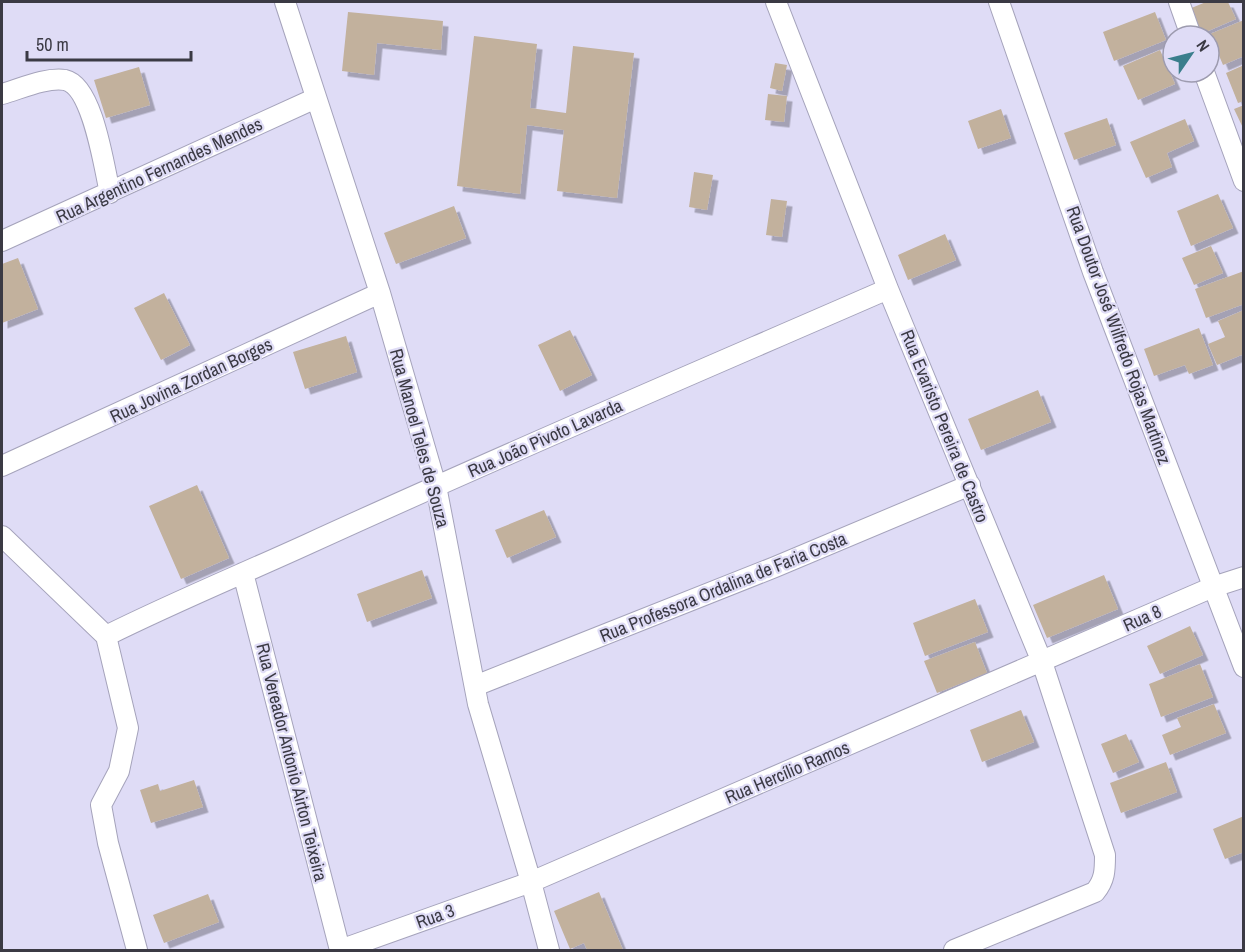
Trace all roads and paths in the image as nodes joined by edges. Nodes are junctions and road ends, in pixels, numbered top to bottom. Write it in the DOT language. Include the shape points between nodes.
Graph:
graph roads {
  1 [pos="285,2"];
  2 [pos="776,2"];
  3 [pos="999,2"];
  4 [pos="1179,2"];
  5 [pos="1187,24"];
  6 [pos="1208,84"];
  7 [pos="2,94"];
  8 [pos="316,98"];
  9 [pos="1244,181"];
  10 [pos="110,193"];
  11 [pos="2,242"];
  12 [pos="888,289"];
  13 [pos="380,293"];
  14 [pos="2,466"];
  15 [pos="970,485"];
  16 [pos="436,486"];
  17 [pos="2,536"];
  18 [pos="243,573"];
  19 [pos="1244,577"];
  20 [pos="1214,587"];
  21 [pos="106,636"];
  22 [pos="1042,662"];
  23 [pos="1244,667"];
  24 [pos="474,686"];
  25 [pos="531,882"];
  26 [pos="340,950"];
  27 [pos="137,951"];
  28 [pos="549,951"];
  29 [pos="954,951"];
  1 -- 8 [label="street, Rua Manoel Teles de Souza"];
  2 -- 12 [label="street, Rua Evaristo Pereira de Castro"];
  3 -- 20 [label="street, Rua Doutor José Wilfredo Rojas Martinez" via="1093,272"];
  4 -- 5 [label="street"];
  6 -- 9 [label="street"];
  7 -- 10 [label="street" via="49,81 75,84 89,106"];
  8 -- 10 [label="street, Rua Argentino Fernandes Mendes"];
  8 -- 13 [label="street, Rua Manoel Teles de Souza"];
  10 -- 11 [label="street, Rua Argentino Fernandes Mendes"];
  12 -- 15 [label="street, Rua Evaristo Pereira de Castro"];
  12 -- 16 [label="street, Rua João Pivoto Lavarda"];
  13 -- 14 [label="street, Rua Jovina Zordan Borges"];
  13 -- 16 [label="street, Rua Manoel Teles de Souza"];
  15 -- 22 [label="street, Rua Evaristo Pereira de Castro"];
  15 -- 24 [label="street, Rua Professora Ordalina de Faria Costa"];
  16 -- 18 [label="street, Rua João Pivoto Lavarda"];
  16 -- 24 [label="street, Rua Manoel Teles de Souza"];
  17 -- 21 [label="street"];
  18 -- 21 [label="street, Rua João Pivoto Lavarda"];
  18 -- 26 [label="street, Rua Vereador Antonio Airton Teixeira"];
  19 -- 20 [label="street, Rua 8"];
  20 -- 22 [label="street, Rua 8"];
  20 -- 23 [label="street, Rua Doutor José Wilfredo Rojas Martinez"];
  21 -- 27 [label="street" via="128,728 119,771 101,805"];
  22 -- 25 [label="street, Rua Hercílio Ramos"];
  22 -- 29 [label="street, Rua Evaristo Pereira de Castro" via="1105,855 1102,883 1095,892"];
  24 -- 25 [label="street, Rua Manoel Teles de Souza"];
  25 -- 26 [label="street, Rua 3"];
  25 -- 28 [label="street, Rua Manoel Teles de Souza"];
}
